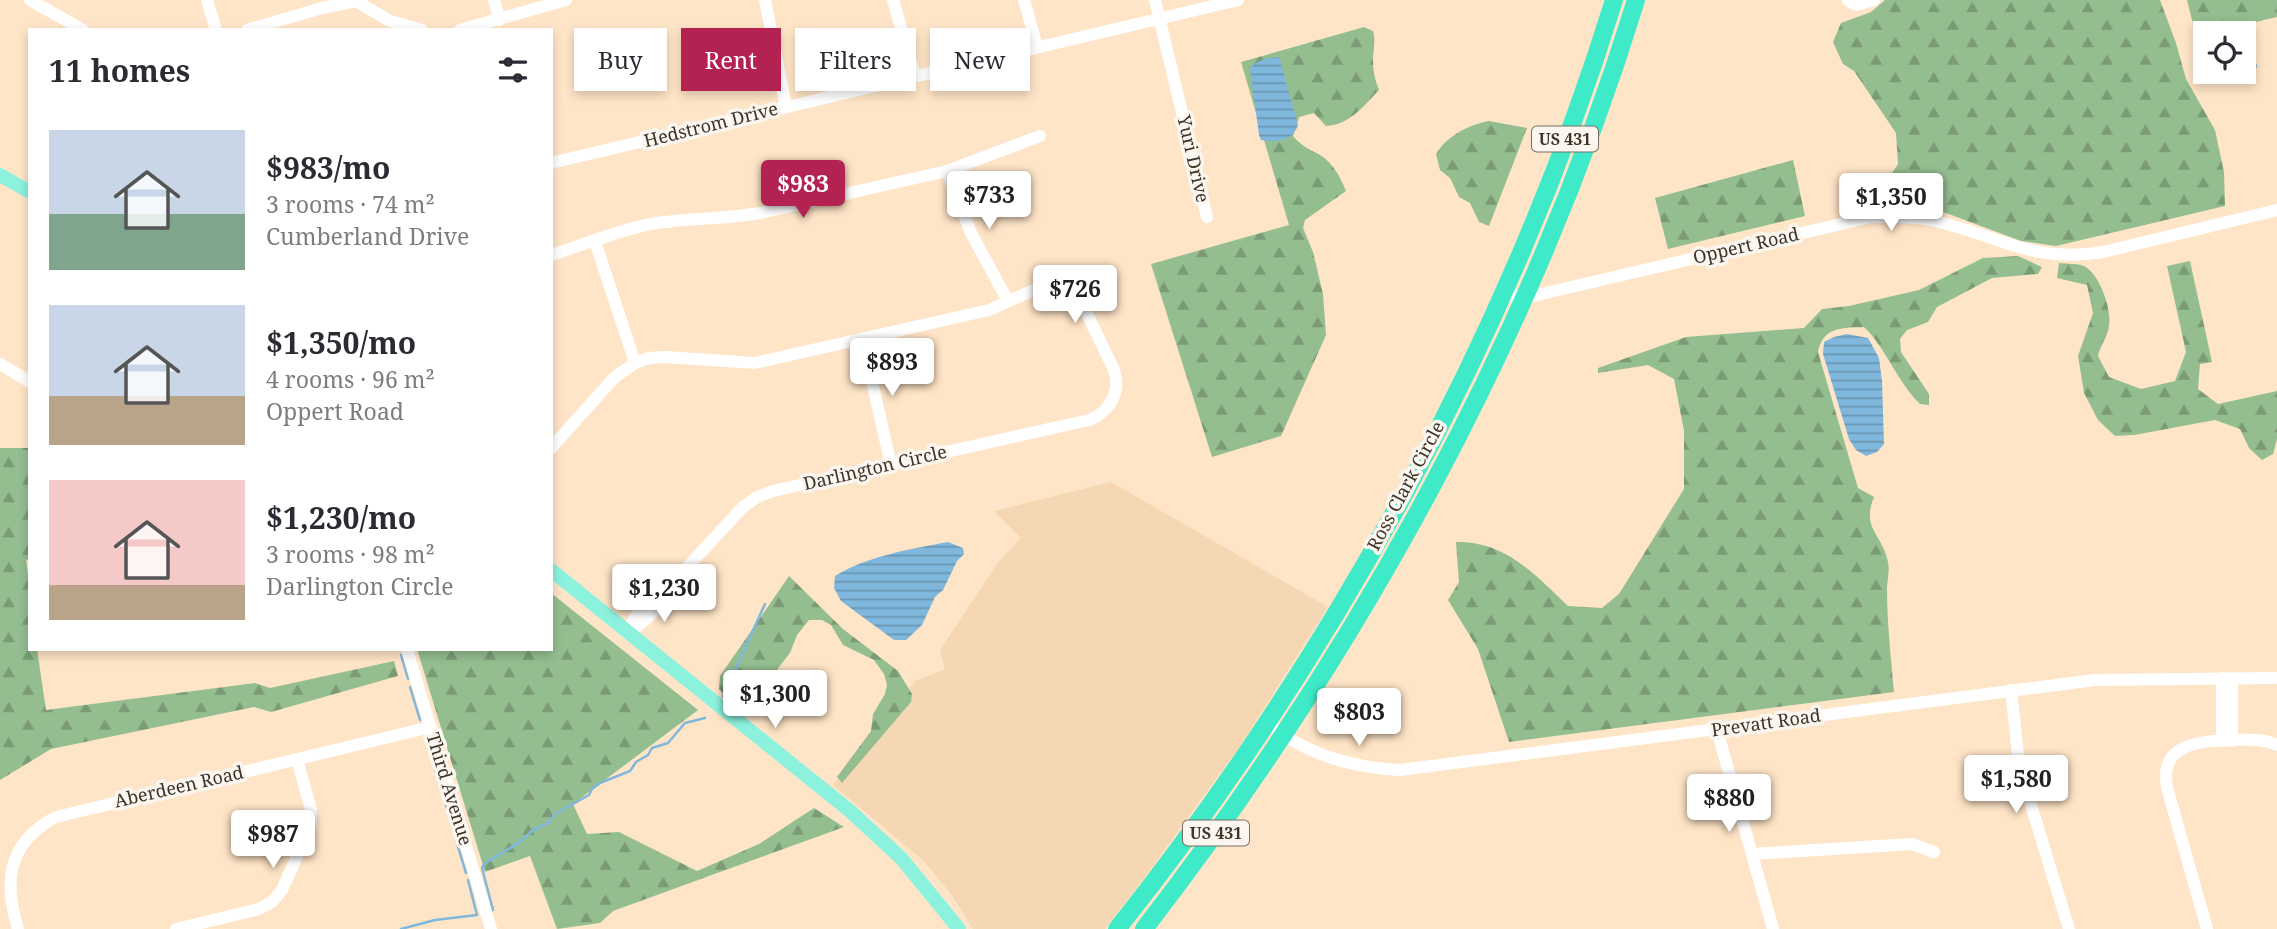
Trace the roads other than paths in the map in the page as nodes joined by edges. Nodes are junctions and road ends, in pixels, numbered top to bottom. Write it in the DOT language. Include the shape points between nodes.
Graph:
graph roads {
  1 [pos="30,0"];
  2 [pos="207,0"];
  3 [pos="356,0"];
  4 [pos="494,0"];
  5 [pos="566,0"];
  6 [pos="765,0"];
  7 [pos="893,0"];
  8 [pos="1024,0"];
  9 [pos="1155,0"];
  10 [pos="1238,0"];
  11 [pos="1614,0"];
  12 [pos="1636,0"];
  13 [pos="1874,0"];
  14 [pos="1852,2"];
  15 [pos="1160,19"];
  16 [pos="500,20"];
  17 [pos="79,28"];
  18 [pos="215,28"];
  19 [pos="254,28"];
  20 [pos="415,28"];
  21 [pos="468,28"];
  22 [pos="901,28"];
  23 [pos="1037,47"];
  24 [pos="916,76"];
  25 [pos="853,91"];
  26 [pos="786,107"];
  27 [pos="1040,136"];
  28 [pos="553,163"];
  29 [pos="947,171"];
  30 [pos="0,175"];
  31 [pos="28,191"];
  32 [pos="2277,210"];
  33 [pos="1207,217"];
  34 [pos="595,241"];
  35 [pos="553,253"];
  36 [pos="1069,274"];
  37 [pos="1063,286"];
  38 [pos="1502,294"];
  39 [pos="1524,297"];
  40 [pos="1008,301"];
  41 [pos="862,338"];
  42 [pos="635,363"];
  43 [pos="0,364"];
  44 [pos="28,381"];
  45 [pos="553,446"];
  46 [pos="891,465"];
  47 [pos="1405,492"];
  48 [pos="1424,500"];
  49 [pos="553,572"];
  50 [pos="628,633"];
  51 [pos="408,651"];
  52 [pos="2227,678"];
  53 [pos="2277,678"];
  54 [pos="2011,690"];
  55 [pos="1267,723"];
  56 [pos="431,727"];
  57 [pos="1717,730"];
  58 [pos="1284,735"];
  59 [pos="2227,741"];
  60 [pos="2277,745"];
  61 [pos="297,759"];
  62 [pos="1201,817"];
  63 [pos="1211,840"];
  64 [pos="1934,852"];
  65 [pos="1752,854"];
  66 [pos="18,929"];
  67 [pos="176,929"];
  68 [pos="491,929"];
  69 [pos="959,929"];
  70 [pos="1117,929"];
  71 [pos="1144,929"];
  72 [pos="1773,929"];
  73 [pos="2070,929"];
  74 [pos="2207,929"];
  1 -- 17 [label="street"];
  2 -- 18 [label="street"];
  3 -- 19 [label="street"];
  3 -- 20 [label="street" via="390,21"];
  4 -- 16 [label="street"];
  5 -- 16 [label="street"];
  6 -- 26 [label="street"];
  7 -- 22 [label="street"];
  8 -- 23 [label="street"];
  9 -- 15 [label="street, Yuri Drive"];
  10 -- 15 [label="street, Hedstrom Drive"];
  11 -- 38 [label="highway, Ross Clark Circle / US 431" via="1562,149"];
  12 -- 39 [label="highway, Ross Clark Circle / US 431" via="1585,148"];
  13 -- 14 [label="street"];
  15 -- 23 [label="street, Hedstrom Drive"];
  15 -- 33 [label="street, Yuri Drive"];
  16 -- 21 [label="street"];
  23 -- 24 [label="street, Hedstrom Drive"];
  25 -- 26 [label="street, Hedstrom Drive"];
  26 -- 28 [label="street, Hedstrom Drive"];
  27 -- 29 [label="street"];
  29 -- 34 [label="street" via="748,215 645,226"];
  29 -- 40 [label="street" via="971,233"];
  30 -- 31 [label="main road"];
  32 -- 39 [label="street, Oppert Road" via="2077,256 2039,254 1930,220 1871,217"];
  34 -- 35 [label="street"];
  34 -- 42 [label="street"];
  36 -- 37 [label="street"];
  37 -- 40 [label="street" via="1045,285"];
  37 -- 46 [label="street, Darlington Circle" via="1083,302 1114,370 1117,402 1088,420"];
  38 -- 39 [label="street, Oppert Road"];
  38 -- 47 [label="highway, Ross Clark Circle / US 431"];
  39 -- 48 [label="highway, Ross Clark Circle / US 431"];
  40 -- 41 [label="street" via="989,310"];
  41 -- 42 [label="street" via="755,363 665,356"];
  41 -- 46 [label="street"];
  42 -- 45 [label="street" via="615,377"];
  43 -- 44 [label="street"];
  46 -- 50 [label="street, Darlington Circle" via="757,497"];
  47 -- 48 [label="highway"];
  47 -- 55 [label="highway, Ross Clark Circle / US 431"];
  48 -- 58 [label="highway, Ross Clark Circle / US 431"];
  49 -- 50 [label="main road"];
  50 -- 69 [label="main road" via="850,811 889,846"];
  51 -- 56 [label="street, Third Avenue"];
  52 -- 53 [label="street, Prevatt Road"];
  52 -- 54 [label="street, Prevatt Road" via="2095,680"];
  52 -- 59 [label="street"];
  54 -- 57 [label="street, Prevatt Road"];
  54 -- 73 [label="street" via="2019,764"];
  55 -- 58 [label="street, Prevatt Road"];
  55 -- 62 [label="highway, Ross Clark Circle / US 431"];
  56 -- 61 [label="street, Aberdeen Road"];
  56 -- 68 [label="street, Third Avenue"];
  57 -- 58 [label="street, Prevatt Road" via="1400,770 1340,761"];
  57 -- 65 [label="street"];
  58 -- 63 [label="highway, Ross Clark Circle / US 431"];
  59 -- 60 [label="street" via="2263,740"];
  59 -- 74 [label="street" via="2196,742 2183,748 2166,773"];
  61 -- 66 [label="street, Aberdeen Road" via="48,821 22,845 11,872 10,902"];
  61 -- 67 [label="street" via="311,825 282,890 259,909"];
  62 -- 63 [label="highway" via="1201,831"];
  62 -- 70 [label="highway, Ross Clark Circle / US 431"];
  63 -- 71 [label="highway, Ross Clark Circle / US 431"];
  64 -- 65 [label="street" via="1912,844"];
  65 -- 72 [label="street"];
}
